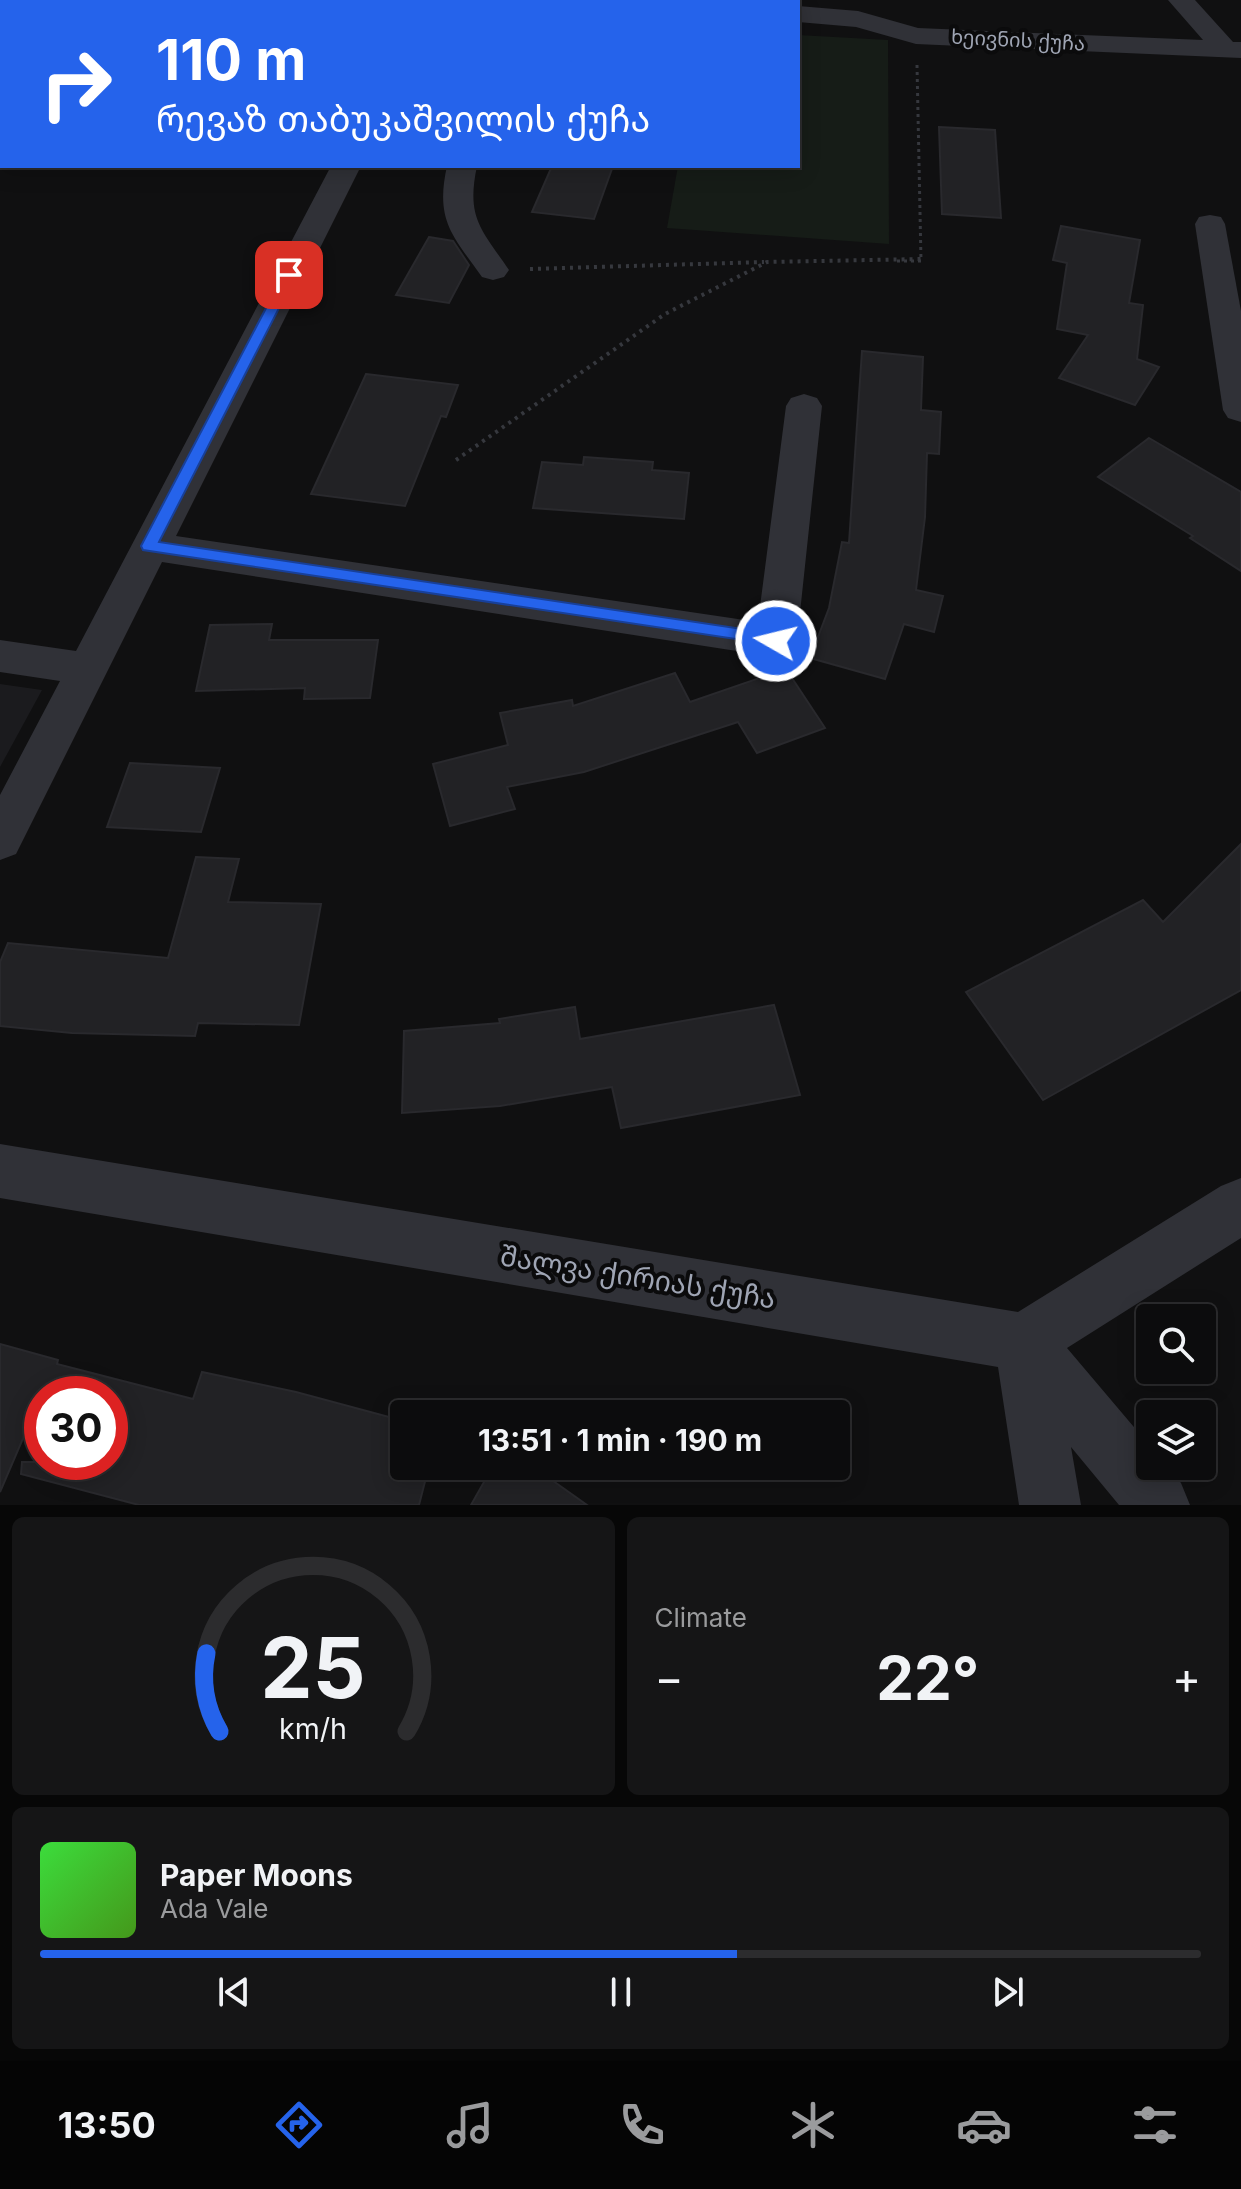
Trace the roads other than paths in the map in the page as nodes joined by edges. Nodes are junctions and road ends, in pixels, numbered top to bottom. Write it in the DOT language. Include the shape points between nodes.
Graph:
graph roads {
  1 [pos="1181,0"];
  2 [pos="800,14"];
  3 [pos="1233,50"];
  4 [pos="345,168"];
  5 [pos="462,168"];
  6 [pos="1210,224"];
  7 [pos="493,270"];
  8 [pos="804,406"];
  9 [pos="1241,410"];
  10 [pos="149,546"];
  11 [pos="0,656"];
  12 [pos="89,669"];
  13 [pos="0,840"];
  14 [pos="0,1171"];
  15 [pos="1241,1206"];
  16 [pos="1023,1342"];
  17 [pos="1050,1505"];
  18 [pos="1159,1505"];
  1 -- 3 [label="street"];
  2 -- 3 [label="street, ხეივნის ქუჩა" via="858,19 916,36"];
  4 -- 10 [label="street"];
  5 -- 7 [label="street" via="453,202 462,227"];
  6 -- 9 [label="street"];
  8 -- 10 [label="street" via="776,641"];
  10 -- 12 [label="street"];
  11 -- 12 [label="street"];
  12 -- 13 [label="street"];
  14 -- 16 [label="street, შალვა ქირიას ქუჩა"];
  15 -- 16 [label="street"];
  16 -- 17 [label="street"];
  16 -- 18 [label="street"];
}
